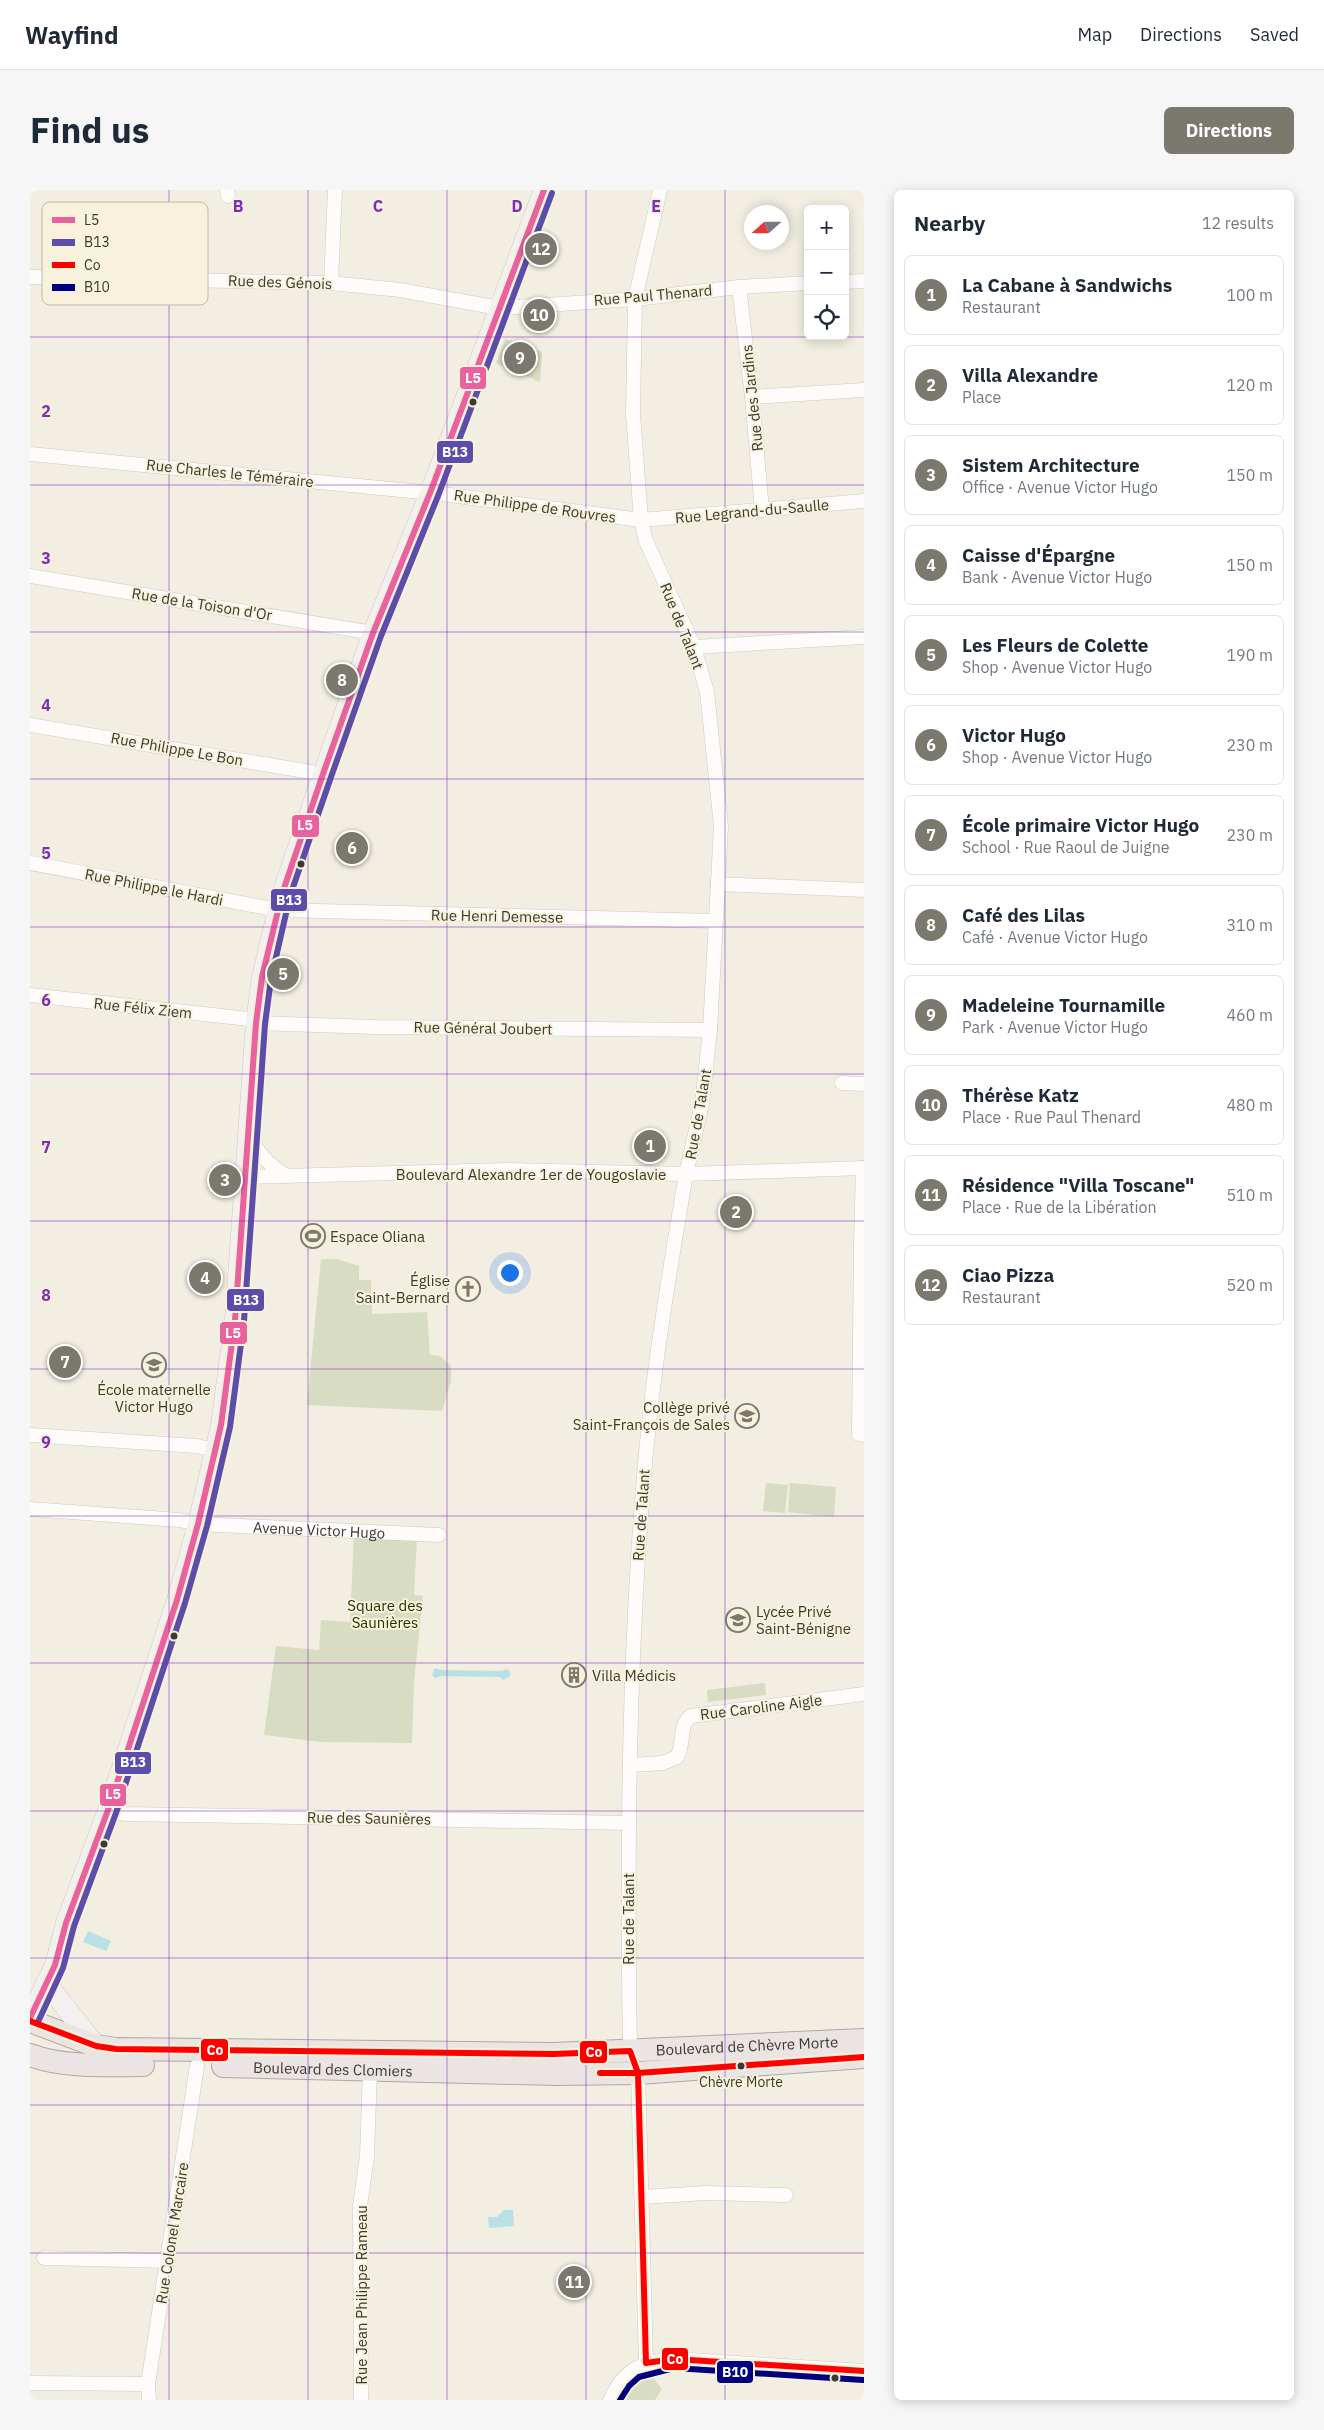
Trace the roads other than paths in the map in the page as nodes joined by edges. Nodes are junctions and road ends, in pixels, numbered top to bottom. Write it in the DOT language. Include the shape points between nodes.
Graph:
graph roads {
  1 [pos="336,190"];
  2 [pos="544,190"];
  3 [pos="660,190"];
  4 [pos="208,281"];
  5 [pos="864,281"];
  6 [pos="849,282"];
  7 [pos="332,283"];
  8 [pos="804,283"];
  9 [pos="739,287"];
  10 [pos="635,299"];
  11 [pos="499,308"];
  12 [pos="864,390"];
  13 [pos="752,397"];
  14 [pos="30,454"];
  15 [pos="430,493"];
  16 [pos="864,501"];
  17 [pos="762,510"];
  18 [pos="640,520"];
  19 [pos="30,576"];
  20 [pos="373,633"];
  21 [pos="864,637"];
  22 [pos="694,647"];
  23 [pos="30,724"];
  24 [pos="323,774"];
  25 [pos="30,863"];
  26 [pos="718,884"];
  27 [pos="864,890"];
  28 [pos="278,910"];
  29 [pos="715,921"];
  30 [pos="30,995"];
  31 [pos="256,1023"];
  32 [pos="710,1030"];
  33 [pos="842,1083"];
  34 [pos="864,1084"];
  35 [pos="249,1134"];
  36 [pos="864,1168"];
  37 [pos="686,1174"];
  38 [pos="287,1176"];
  39 [pos="245,1177"];
  40 [pos="863,1243"];
  41 [pos="30,1435"];
  42 [pos="864,1435"];
  43 [pos="214,1450"];
  44 [pos="30,1509"];
  45 [pos="198,1524"];
  46 [pos="440,1535"];
  47 [pos="864,1694"];
  48 [pos="630,1765"];
  49 [pos="108,1810"];
  50 [pos="629,1824"];
  51 [pos="38,1984"];
  52 [pos="30,2020"];
  53 [pos="30,2039"];
  54 [pos="864,2040"];
  55 [pos="106,2048"];
  56 [pos="630,2051"];
  57 [pos="30,2055"];
  58 [pos="864,2057"];
  59 [pos="197,2066"];
  60 [pos="370,2070"];
  61 [pos="638,2072"];
  62 [pos="786,2195"];
  63 [pos="642,2197"];
  64 [pos="44,2258"];
  65 [pos="168,2261"];
  66 [pos="646,2363"];
  67 [pos="864,2370"];
  68 [pos="30,2383"];
  69 [pos="148,2384"];
  70 [pos="148,2400"];
  71 [pos="361,2400"];
  72 [pos="610,2400"];
  1 -- 7 [label="street"];
  2 -- 11 [label="main road"];
  3 -- 10 [label="street, Rue de Talant"];
  4 -- 7 [label="street, Rue des Génois"];
  5 -- 6 [label="street"];
  7 -- 11 [label="street, Rue des Génois" via="400,290"];
  8 -- 9 [label="street, Rue Paul Thenard"];
  9 -- 10 [label="street, Rue Paul Thenard"];
  9 -- 13 [label="street, Rue des Jardins"];
  10 -- 11 [label="street, Rue Paul Thenard"];
  10 -- 18 [label="street, Rue de Talant" via="634,414"];
  11 -- 15 [label="main road"];
  12 -- 13 [label="street"];
  13 -- 17 [label="street, Rue des Jardins"];
  14 -- 15 [label="street, Rue Charles le Téméraire"];
  15 -- 18 [label="street, Rue Philippe de Rouvres"];
  15 -- 20 [label="main road"];
  16 -- 17 [label="street, Rue Legrand-du-Saulle"];
  17 -- 18 [label="street, Rue Legrand-du-Saulle"];
  18 -- 22 [label="street, Rue de Talant" via="646,541"];
  19 -- 20 [label="street, Rue de la Toison d'Or"];
  20 -- 24 [label="main road"];
  21 -- 22 [label="street"];
  22 -- 26 [label="street, Rue de Talant" via="707,692 721,826"];
  23 -- 24 [label="street, Rue Philippe Le Bon"];
  24 -- 28 [label="main road"];
  25 -- 28 [label="street, Rue Philippe le Hardi"];
  26 -- 27 [label="street"];
  26 -- 29 [label="street, Rue de Talant"];
  28 -- 29 [label="street, Rue Henri Demesse"];
  28 -- 31 [label="main road" via="262,977"];
  29 -- 32 [label="street, Rue de Talant"];
  30 -- 31 [label="street, Rue Félix Ziem" via="249,1019"];
  31 -- 32 [label="street, Rue Général Joubert"];
  31 -- 35 [label="main road"];
  32 -- 37 [label="street, Rue de Talant" via="702,1104"];
  33 -- 34 [label="street"];
  35 -- 38 [label="street" via="264,1158"];
  35 -- 39 [label="main road"];
  36 -- 37 [label="street, Boulevard Alexandre 1er de Yougoslavie"];
  36 -- 40 [label="street"];
  37 -- 38 [label="street, Boulevard Alexandre 1er de Yougoslavie" via="506,1170"];
  37 -- 48 [label="street, Rue de Talant" via="645,1458"];
  38 -- 39 [label="street, Boulevard Alexandre 1er de Yougoslavie"];
  39 -- 43 [label="main road" via="235,1320 221,1425"];
  40 -- 42 [label="street" via="858,1434"];
  41 -- 43 [label="street" via="197,1446"];
  43 -- 45 [label="main road"];
  44 -- 45 [label="street, Avenue Victor Hugo"];
  45 -- 46 [label="street, Avenue Victor Hugo"];
  45 -- 49 [label="main road" via="177,1600"];
  47 -- 48 [label="street, Rue Caroline Aigle" via="691,1716 684,1725 677,1757 663,1763"];
  48 -- 50 [label="street, Rue de Talant"];
  49 -- 50 [label="street, Rue des Saunières" via="125,1814"];
  49 -- 51 [label="main road" via="66,1923"];
  50 -- 56 [label="street, Rue de Talant"];
  51 -- 52 [label="main road"];
  51 -- 55 [label="main road"];
  52 -- 55 [label="main road, Boulevard des Clomiers"];
  53 -- 55 [label="main road" via="76,2050"];
  54 -- 56 [label="main road, Boulevard de Chèvre Morte"];
  55 -- 56 [label="main road, Boulevard des Clomiers" via="535,2054"];
  56 -- 61 [label="main road"];
  57 -- 59 [label="main road, Boulevard des Clomiers" via="79,2063"];
  58 -- 61 [label="main road, Boulevard de Chèvre Morte"];
  59 -- 60 [label="main road, Boulevard des Clomiers"];
  59 -- 65 [label="street, Rue Colonel Marcaire"];
  60 -- 61 [label="main road, Boulevard des Clomiers" via="556,2074"];
  60 -- 71 [label="street, Rue Jean Philippe Rameau" via="368,2156 360,2206"];
  61 -- 63 [label="street"];
  62 -- 63 [label="street" via="706,2193"];
  63 -- 66 [label="street"];
  64 -- 65 [label="street"];
  65 -- 69 [label="street, Rue Colonel Marcaire"];
  66 -- 67 [label="street" via="674,2359"];
  66 -- 72 [label="street" via="622,2378"];
  68 -- 69 [label="street"];
  69 -- 70 [label="street, Rue Colonel Marcaire"];
}
